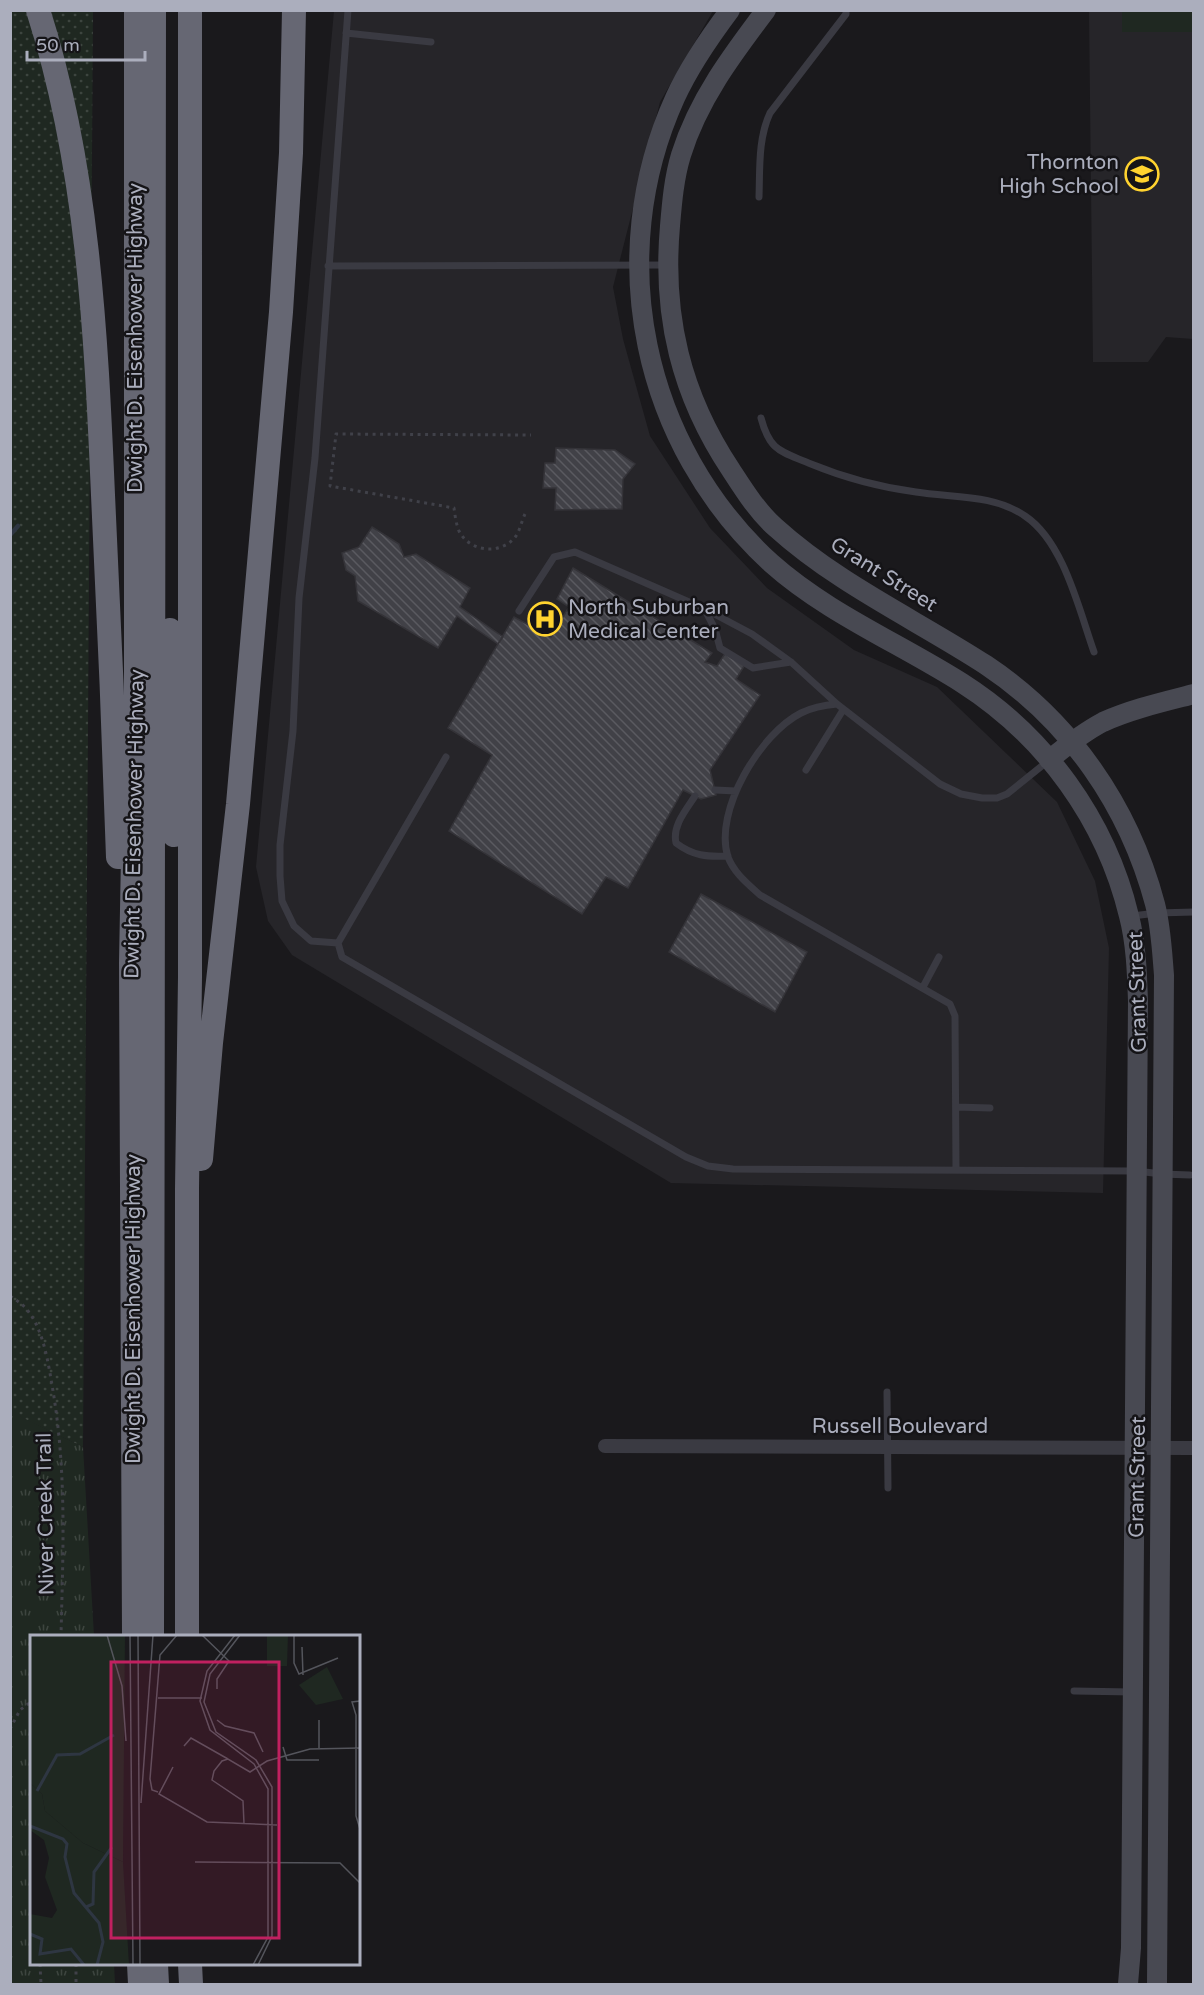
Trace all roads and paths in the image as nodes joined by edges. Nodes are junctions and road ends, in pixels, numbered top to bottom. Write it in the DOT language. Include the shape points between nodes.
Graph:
graph roads {
  1 [pos="38,10"];
  2 [pos="136,10"];
  3 [pos="154,10"];
  4 [pos="170,10"];
  5 [pos="190,10"];
  6 [pos="294,10"];
  7 [pos="348,10"];
  8 [pos="730,10"];
  9 [pos="766,10"];
  10 [pos="846,10"];
  11 [pos="346,33"];
  12 [pos="431,42"];
  13 [pos="759,197"];
  14 [pos="639,265"];
  15 [pos="667,265"];
  16 [pos="328,266"];
  17 [pos="760,418"];
  18 [pos="531,435"];
  19 [pos="525,514"];
  20 [pos="705,609"];
  21 [pos="519,611"];
  22 [pos="1094,652"];
  23 [pos="791,662"];
  24 [pos="1194,694"];
  25 [pos="837,704"];
  26 [pos="843,710"];
  27 [pos="1072,742"];
  28 [pos="446,757"];
  29 [pos="1049,760"];
  30 [pos="806,770"];
  31 [pos="715,790"];
  32 [pos="736,791"];
  33 [pos="695,796"];
  34 [pos="728,856"];
  35 [pos="1194,912"];
  36 [pos="1157,913"];
  37 [pos="1129,916"];
  38 [pos="338,943"];
  39 [pos="939,957"];
  40 [pos="131,963"];
  41 [pos="190,977"];
  42 [pos="923,987"];
  43 [pos="956,1107"];
  44 [pos="990,1108"];
  45 [pos="956,1170"];
  46 [pos="1136,1170"];
  47 [pos="1162,1174"];
  48 [pos="1190,1175"];
  49 [pos="10,1296"];
  50 [pos="187,1322"];
  51 [pos="887,1392"];
  52 [pos="606,1446"];
  53 [pos="887,1447"];
  54 [pos="1134,1448"];
  55 [pos="1162,1448"];
  56 [pos="1194,1448"];
  57 [pos="888,1488"];
  58 [pos="61,1635"];
  59 [pos="134,1635"];
  60 [pos="152,1635"];
  61 [pos="187,1635"];
  62 [pos="1074,1691"];
  63 [pos="1133,1692"];
  64 [pos="30,1702"];
  65 [pos="10,1729"];
  66 [pos="1145,1813"];
  67 [pos="40,1965"];
  68 [pos="76,1965"];
  69 [pos="139,1965"];
  70 [pos="156,1965"];
  71 [pos="190,1965"];
  72 [pos="41,1984"];
  73 [pos="76,1984"];
  74 [pos="140,1984"];
  75 [pos="157,1984"];
  76 [pos="191,1984"];
  77 [pos="1128,1984"];
  78 [pos="1156,1984"];
  1 -- 40 [label="highway" via="72,147 88,255 109,600 119,918"];
  2 -- 40 [label="highway, Dwight D. Eisenhower Highway" via="136,695"];
  3 -- 60 [label="highway"];
  4 -- 41 [label="highway" via="172,764 175,861"];
  5 -- 41 [label="highway"];
  6 -- 50 [label="highway" via="291,153 281,312"];
  7 -- 11 [label="lane"];
  8 -- 14 [label="street, Grant Street" via="688,72 654,153 644,194"];
  9 -- 15 [label="street, Grant Street" via="711,88 682,153 673,197"];
  10 -- 13 [label="lane" via="770,113 761,139"];
  11 -- 12 [label="lane"];
  11 -- 16 [label="lane"];
  14 -- 15 [label="lane"];
  14 -- 16 [label="lane"];
  14 -- 29 [label="street, Grant Street" via="647,342 674,429 698,475 745,537 803,588 964,684 1008,718"];
  15 -- 27 [label="street, Grant Street" via="675,339 693,399 719,453 755,504 801,550 835,574 1004,677 1040,707"];
  16 -- 38 [label="lane" via="280,876 282,901 294,926 311,941"];
  17 -- 22 [label="lane" via="765,436 778,450 818,467 856,481 1000,503 1026,516 1052,544 1072,587"];
  18 -- 19 [label="path" via="336,434 330,486 453,508 460,532 471,544 486,550 503,547 516,536"];
  20 -- 21 [label="lane" via="575,552 554,557"];
  20 -- 23 [label="lane" via="752,634"];
  20 -- 23 [label="lane" via="720,648 753,668"];
  23 -- 25 [label="lane"];
  24 -- 27 [label="street" via="1101,723"];
  25 -- 26 [label="lane"];
  25 -- 32 [label="lane" via="800,714 775,732"];
  26 -- 29 [label="lane" via="940,784 961,794 982,798 1008,794"];
  26 -- 30 [label="lane"];
  27 -- 29 [label="street"];
  27 -- 36 [label="street, Grant Street" via="1126,823"];
  28 -- 38 [label="lane"];
  29 -- 37 [label="street, Grant Street" via="1100,832"];
  31 -- 32 [label="lane"];
  32 -- 34 [label="lane" via="727,819"];
  33 -- 34 [label="lane" via="678,824 676,843 687,852 706,857"];
  34 -- 42 [label="lane" via="735,871 760,895"];
  35 -- 36 [label="lane"];
  36 -- 37 [label="lane"];
  36 -- 47 [label="street, Grant Street" via="1164,975"];
  37 -- 46 [label="street, Grant Street" via="1137,1000"];
  38 -- 45 [label="lane" via="342,957 686,1157 708,1166"];
  39 -- 42 [label="lane"];
  40 -- 59 [label="highway, Dwight D. Eisenhower Highway"];
  41 -- 50 [label="highway"];
  42 -- 43 [label="lane" via="950,1004 955,1016"];
  43 -- 44 [label="lane"];
  43 -- 45 [label="lane"];
  45 -- 46 [label="lane"];
  46 -- 47 [label="lane"];
  46 -- 54 [label="street, Grant Street"];
  47 -- 48 [label="lane"];
  47 -- 55 [label="street, Grant Street"];
  49 -- 58 [label="path, Niver Creek Trail" via="29,1312 38,1330 56,1411 64,1485"];
  50 -- 61 [label="highway"];
  51 -- 53 [label="lane"];
  52 -- 53 [label="street, Russell Boulevard"];
  53 -- 54 [label="street, Russell Boulevard"];
  53 -- 57 [label="lane"];
  54 -- 55 [label="street, Russell Boulevard"];
  54 -- 63 [label="street, Grant Street"];
  55 -- 56 [label="street, Russell Boulevard"];
  55 -- 66 [label="street, Grant Street"];
  62 -- 63 [label="lane"];
  63 -- 66 [label="street, Grant Street"];
  64 -- 65 [label="path" via="20,1710"];
  66 -- 77 [label="street, Grant Street"];
  66 -- 78 [label="street, Grant Street"];
  67 -- 72 [label="path"];
  68 -- 73 [label="path"];
  69 -- 74 [label="highway"];
  70 -- 75 [label="highway"];
  71 -- 76 [label="highway"];
}
